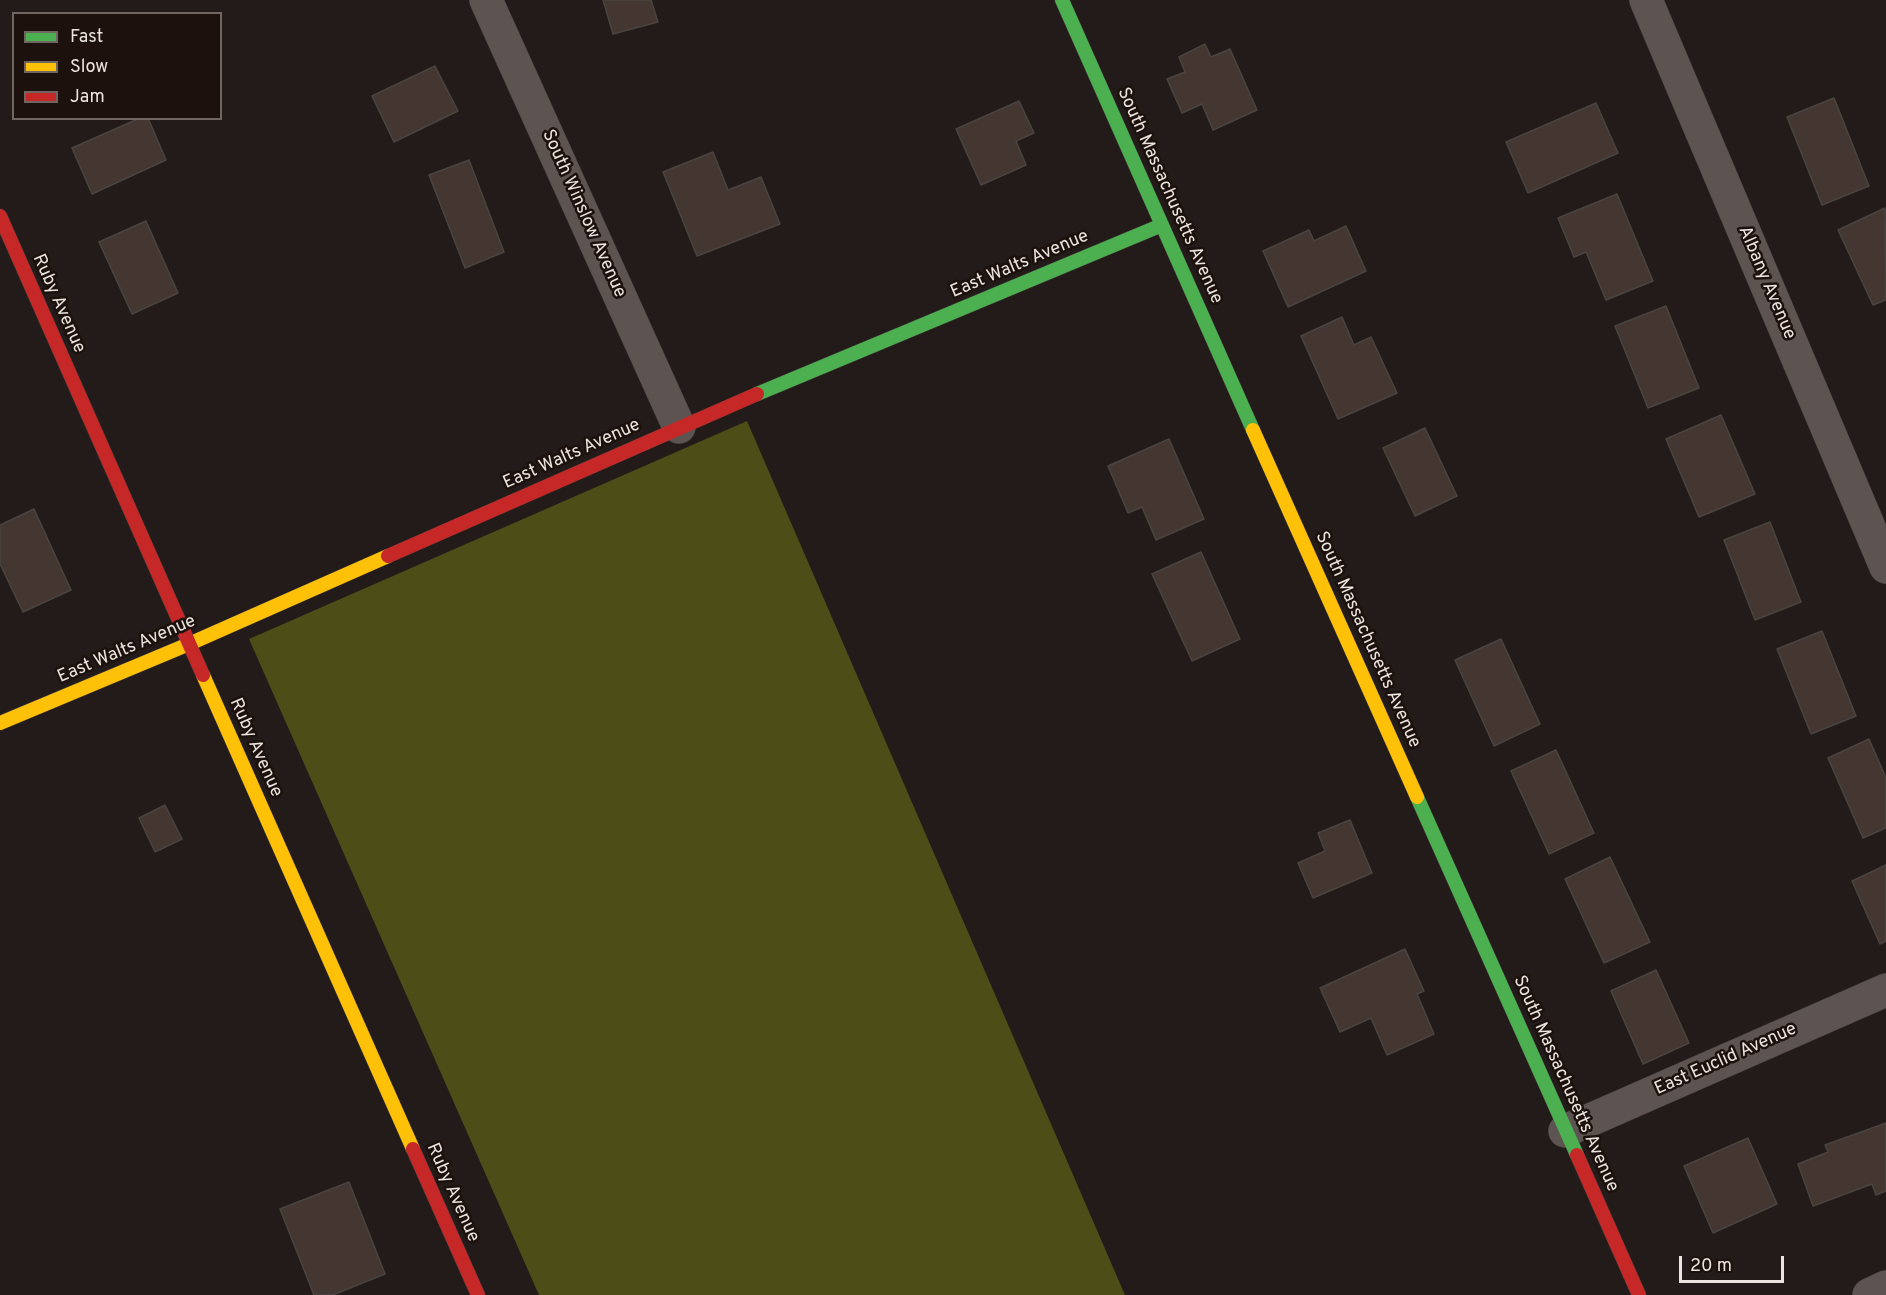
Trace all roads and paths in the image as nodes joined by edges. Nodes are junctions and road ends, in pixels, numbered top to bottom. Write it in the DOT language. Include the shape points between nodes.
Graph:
graph roads {
  1 [pos="486,0"];
  2 [pos="1062,0"];
  3 [pos="1646,0"];
  4 [pos="0,216"];
  5 [pos="1162,225"];
  6 [pos="679,427"];
  7 [pos="1886,567"];
  8 [pos="189,644"];
  9 [pos="0,723"];
  10 [pos="1886,990"];
  11 [pos="1565,1131"];
  12 [pos="1886,1287"];
  13 [pos="478,1295"];
  14 [pos="1639,1295"];
  15 [pos="1869,1295"];
  1 -- 6 [label="street, South Winslow Avenue"];
  2 -- 5 [label="street, South Massachusetts Avenue"];
  3 -- 7 [label="street, Albany Avenue"];
  4 -- 8 [label="street, Ruby Avenue"];
  5 -- 6 [label="street, East Walts Avenue"];
  5 -- 11 [label="street, South Massachusetts Avenue"];
  6 -- 8 [label="street, East Walts Avenue"];
  8 -- 9 [label="street, East Walts Avenue"];
  8 -- 13 [label="street, Ruby Avenue"];
  10 -- 11 [label="street, East Euclid Avenue"];
  11 -- 14 [label="street, South Massachusetts Avenue"];
  12 -- 15 [label="street"];
}
